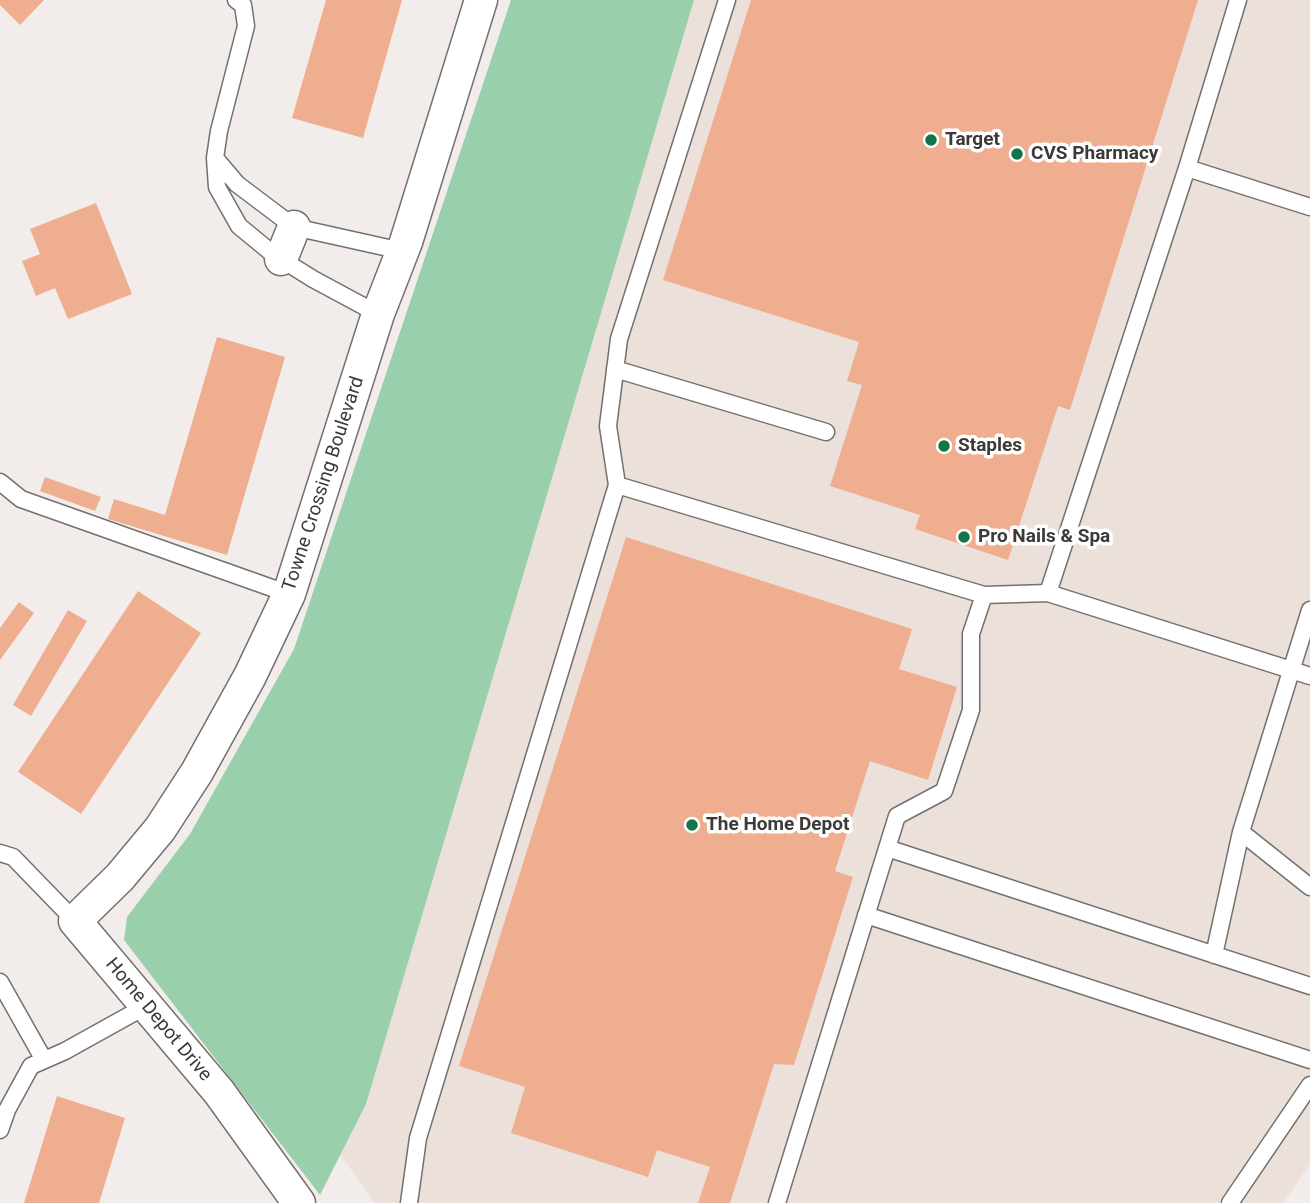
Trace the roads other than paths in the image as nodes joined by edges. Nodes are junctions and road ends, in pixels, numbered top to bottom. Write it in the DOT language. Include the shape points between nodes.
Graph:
graph roads {
  1 [pos="236,0"];
  2 [pos="481,0"];
  3 [pos="727,0"];
  4 [pos="1238,0"];
  5 [pos="215,158"];
  6 [pos="1186,168"];
  7 [pos="1310,207"];
  8 [pos="294,227"];
  9 [pos="402,251"];
  10 [pos="281,259"];
  11 [pos="378,314"];
  12 [pos="615,369"];
  13 [pos="826,432"];
  14 [pos="0,482"];
  15 [pos="617,485"];
  16 [pos="1048,593"];
  17 [pos="289,594"];
  18 [pos="984,595"];
  19 [pos="1310,610"];
  20 [pos="1291,669"];
  21 [pos="1310,676"];
  22 [pos="1241,832"];
  23 [pos="887,848"];
  24 [pos="0,853"];
  25 [pos="1310,887"];
  26 [pos="866,915"];
  27 [pos="75,921"];
  28 [pos="1214,955"];
  29 [pos="0,982"];
  30 [pos="1310,986"];
  31 [pos="146,1006"];
  32 [pos="44,1060"];
  33 [pos="1310,1060"];
  34 [pos="1310,1085"];
  35 [pos="0,1130"];
  36 [pos="299,1203"];
  37 [pos="410,1203"];
  38 [pos="777,1203"];
  39 [pos="1230,1203"];
  1 -- 5 [label="lane" via="243,5 246,26"];
  2 -- 9 [label="street, Towne Crossing Boulevard"];
  3 -- 12 [label="lane" via="619,339"];
  4 -- 6 [label="lane"];
  5 -- 8 [label="lane" via="237,184"];
  5 -- 10 [label="lane" via="217,187 239,226"];
  6 -- 7 [label="lane"];
  6 -- 16 [label="lane"];
  8 -- 9 [label="lane"];
  8 -- 10 [label="street"];
  9 -- 11 [label="street, Towne Crossing Boulevard"];
  10 -- 11 [label="lane"];
  11 -- 17 [label="street, Towne Crossing Boulevard"];
  12 -- 13 [label="lane"];
  12 -- 15 [label="lane" via="608,426"];
  14 -- 17 [label="lane" via="21,499"];
  15 -- 18 [label="lane"];
  15 -- 37 [label="lane" via="418,1138"];
  16 -- 18 [label="lane"];
  16 -- 20 [label="lane"];
  17 -- 27 [label="street, Towne Crossing Boulevard" via="250,676 160,829"];
  18 -- 23 [label="lane" via="971,634 971,710 944,791 897,816"];
  19 -- 20 [label="lane"];
  20 -- 21 [label="lane"];
  20 -- 22 [label="lane"];
  22 -- 25 [label="lane"];
  22 -- 28 [label="lane"];
  23 -- 26 [label="lane"];
  23 -- 28 [label="lane"];
  24 -- 27 [label="lane, Home Depot Drive" via="13,857"];
  26 -- 33 [label="lane"];
  26 -- 38 [label="lane"];
  27 -- 31 [label="street, Home Depot Drive"];
  28 -- 30 [label="lane"];
  29 -- 32 [label="lane"];
  31 -- 32 [label="lane"];
  31 -- 36 [label="street, Home Depot Drive" via="219,1092"];
  32 -- 35 [label="lane" via="31,1066"];
  34 -- 39 [label="lane"];
}
